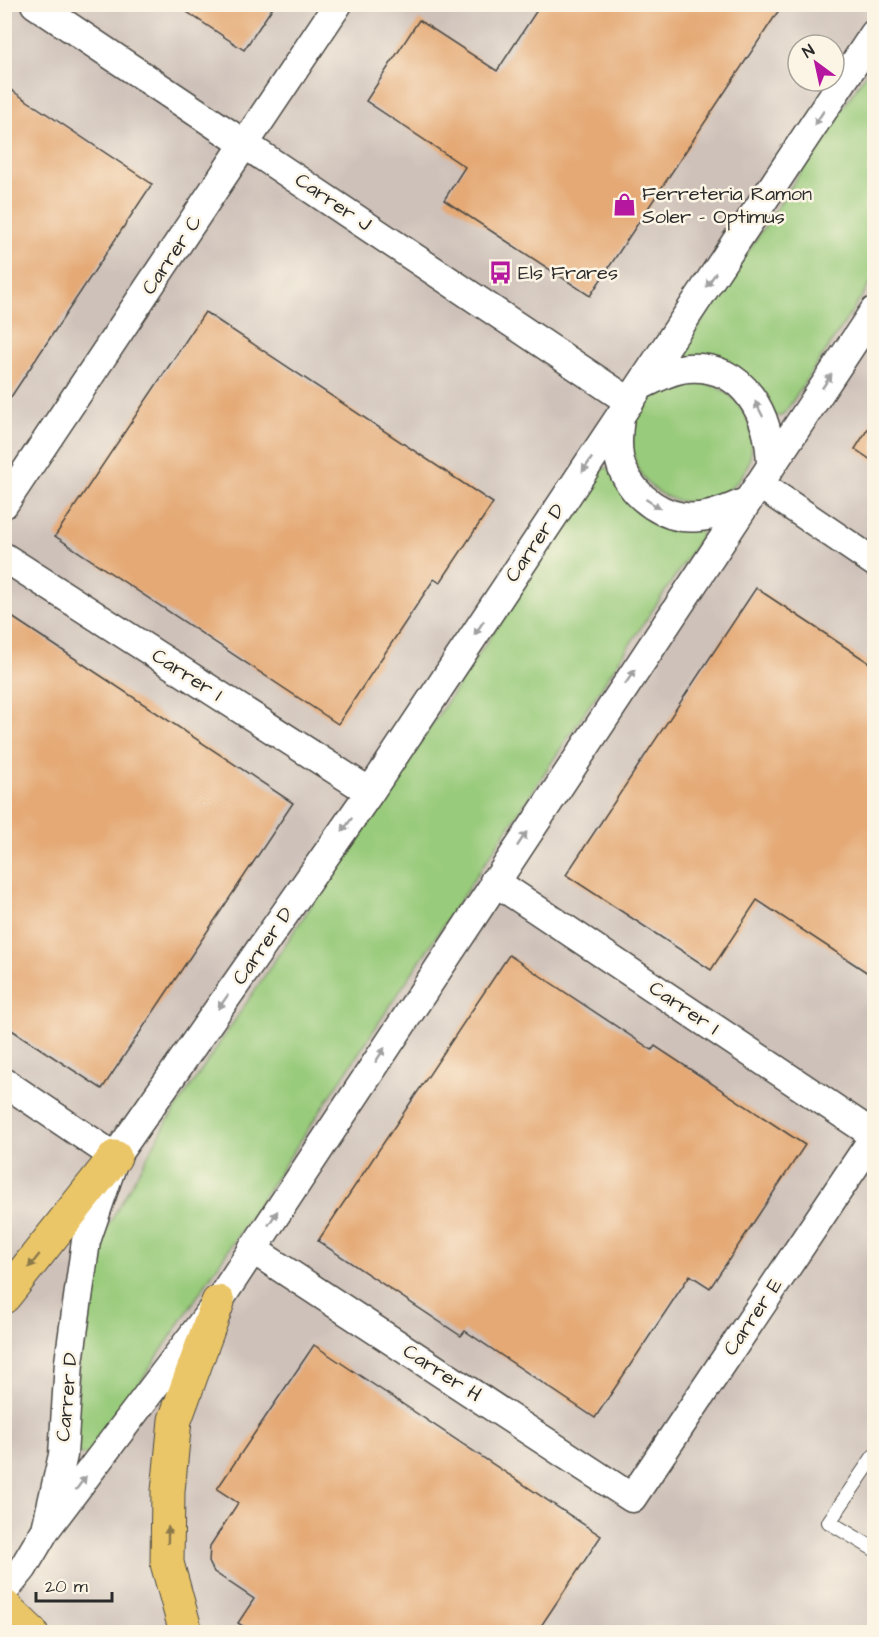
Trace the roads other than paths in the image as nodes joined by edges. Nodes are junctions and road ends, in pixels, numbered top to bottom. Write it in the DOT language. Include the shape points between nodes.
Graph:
graph roads {
  1 [pos="35,4"];
  2 [pos="338,4"];
  3 [pos="874,34"];
  4 [pos="247,144"];
  5 [pos="874,311"];
  6 [pos="630,402"];
  7 [pos="759,483"];
  8 [pos="4,504"];
  9 [pos="4,557"];
  10 [pos="874,562"];
  11 [pos="370,792"];
  12 [pos="494,881"];
  13 [pos="4,1082"];
  14 [pos="874,1136"];
  15 [pos="116,1157"];
  16 [pos="252,1249"];
  17 [pos="4,1297"];
  18 [pos="218,1302"];
  19 [pos="874,1456"];
  20 [pos="632,1498"];
  21 [pos="45,1529"];
  22 [pos="874,1550"];
  23 [pos="4,1591"];
  24 [pos="4,1606"];
  25 [pos="31,1632"];
  26 [pos="186,1632"];
  1 -- 4 [label="street, Carrer J"];
  2 -- 4 [label="street, Carrer C"];
  3 -- 6 [label="street, Carrer D, one-way"];
  4 -- 6 [label="street, Carrer J"];
  4 -- 8 [label="street, Carrer C"];
  7 -- 5 [label="street, Carrer D, one-way"];
  7 -- 6 [label="street, one-way" via="771,439 753,398 735,381 712,370 687,368 663,374"];
  6 -- 7 [label="street, one-way" via="618,443 622,467 634,489 652,506 674,515 699,518"];
  6 -- 11 [label="street, Carrer D, one-way"];
  7 -- 10 [label="street"];
  12 -- 7 [label="street, Carrer D, one-way"];
  9 -- 11 [label="street, Carrer I"];
  11 -- 15 [label="street, Carrer D, one-way"];
  12 -- 14 [label="street, Carrer I"];
  16 -- 12 [label="street, Carrer D, one-way"];
  13 -- 15 [label="street"];
  14 -- 20 [label="street, Carrer E"];
  15 -- 17 [label="highway, one-way"];
  15 -- 21 [label="street, Carrer D" via="86,1241 69,1362 63,1455"];
  16 -- 18 [label="street, Carrer D"];
  16 -- 20 [label="street, Carrer H"];
  21 -- 18 [label="street, Carrer D, one-way"];
  26 -- 18 [label="highway, one-way" via="167,1563 170,1479 176,1420"];
  19 -- 22 [label="lane" via="829,1522"];
  21 -- 23 [label="street, Carrer D" via="23,1568"];
  24 -- 25 [label="highway"];
}
